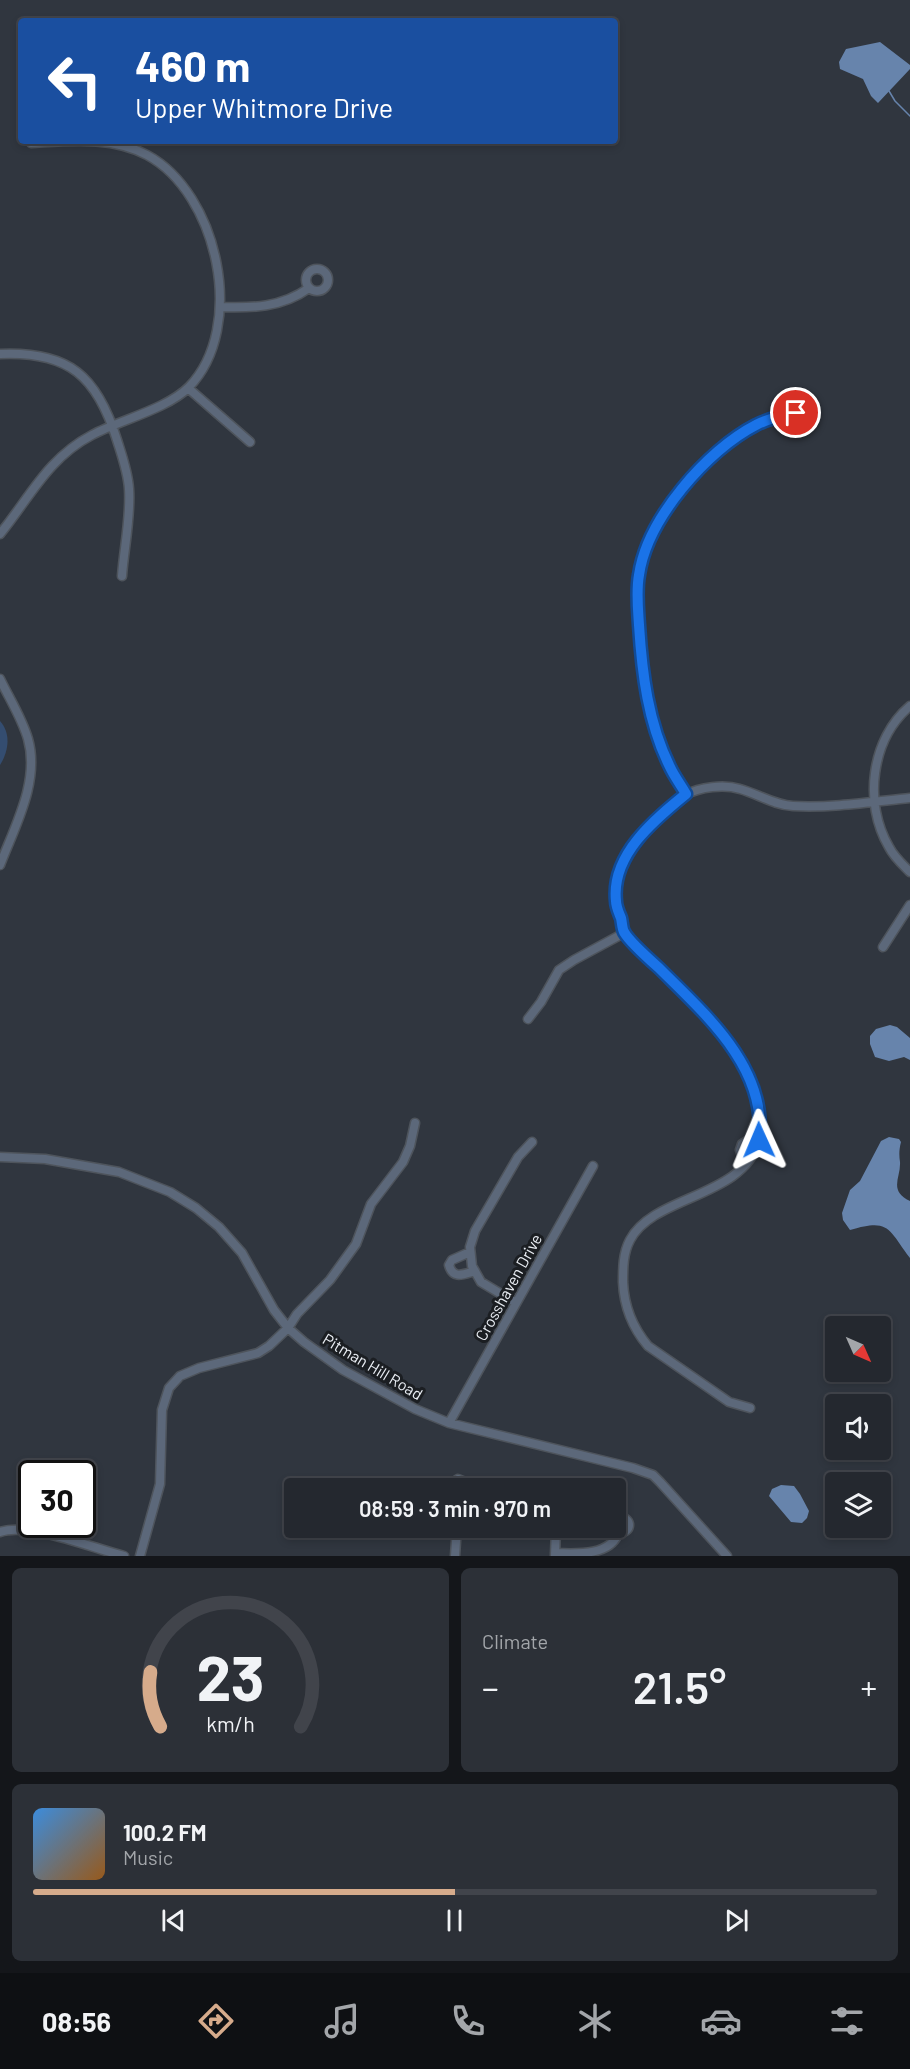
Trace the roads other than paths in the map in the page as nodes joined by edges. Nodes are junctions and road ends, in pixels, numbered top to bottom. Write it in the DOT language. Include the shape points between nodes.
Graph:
graph roads {
  1 [pos="114,144"];
  2 [pos="309,288"];
  3 [pos="220,307"];
  4 [pos="0,354"];
  5 [pos="188,388"];
  6 [pos="815,416"];
  7 [pos="113,426"];
  8 [pos="250,442"];
  9 [pos="0,534"];
  10 [pos="122,576"];
  11 [pos="0,679"];
  12 [pos="910,706"];
  13 [pos="686,794"];
  14 [pos="910,798"];
  15 [pos="874,801"];
  16 [pos="0,865"];
  17 [pos="910,872"];
  18 [pos="910,905"];
  19 [pos="624,933"];
  20 [pos="883,947"];
  21 [pos="528,1019"];
  22 [pos="415,1122"];
  23 [pos="760,1133"];
  24 [pos="532,1143"];
  25 [pos="0,1158"];
  26 [pos="593,1166"];
  27 [pos="745,1166"];
  28 [pos="470,1252"];
  29 [pos="475,1271"];
  30 [pos="516,1303"];
  31 [pos="288,1328"];
  32 [pos="750,1408"];
  33 [pos="448,1423"];
  34 [pos="0,1532"];
  35 [pos="456,1538"];
  36 [pos="556,1538"];
  37 [pos="618,1538"];
  38 [pos="555,1555"];
  39 [pos="124,1556"];
  40 [pos="140,1556"];
  41 [pos="455,1556"];
  42 [pos="727,1556"];
  1 -- 3 [label="street" via="129,147 162,165 190,197 211,239"];
  2 -- 3 [label="street" via="266,307"];
  3 -- 5 [label="street" via="212,351"];
  4 -- 7 [label="street" via="24,353 51,360 84,376"];
  5 -- 7 [label="street"];
  5 -- 8 [label="street"];
  6 -- 13 [label="street" via="796,413 770,419 727,444 670,504 645,552 638,575 643,673 669,766"];
  7 -- 9 [label="street" via="91,435 57,460"];
  7 -- 10 [label="street" via="129,489"];
  11 -- 16 [label="street" via="25,730 31,770 26,795"];
  12 -- 15 [label="street" via="895,721 880,752 874,769"];
  13 -- 15 [label="street" via="718,786 738,788 792,806"];
  13 -- 19 [label="street" via="637,840 621,866 616,902"];
  14 -- 15 [label="street"];
  15 -- 17 [label="street" via="889,847"];
  18 -- 20 [label="street"];
  19 -- 21 [label="street" via="560,970"];
  19 -- 23 [label="street" via="709,1019 745,1068 755,1091"];
  22 -- 31 [label="street" via="403,1162 372,1204 356,1244"];
  23 -- 27 [label="street"];
  23 -- 27 [label="street" via="742,1144"];
  24 -- 28 [label="street" via="518,1157 475,1231"];
  25 -- 31 [label="street, Pitman Hill Road" via="45,1159 119,1172 170,1192 208,1216 242,1253"];
  26 -- 30 [label="street, Crosshaven Drive"];
  27 -- 32 [label="street" via="722,1184 641,1227 630,1240 623,1262 623,1285 627,1310 648,1346 729,1402"];
  28 -- 29 [label="street"];
  28 -- 29 [label="street" via="449,1265 455,1275"];
  29 -- 30 [label="street" via="482,1281"];
  30 -- 33 [label="street, Crosshaven Drive"];
  31 -- 33 [label="street, Pitman Hill Road" via="343,1370"];
  31 -- 40 [label="street" via="258,1353 199,1368 180,1376 169,1388 162,1410 160,1484"];
  33 -- 42 [label="street, Pitman Hill Road" via="652,1475"];
  34 -- 39 [label="street" via="32,1530"];
  35 -- 41 [label="street"];
  36 -- 38 [label="street"];
  37 -- 38 [label="street" via="598,1553"];
}
